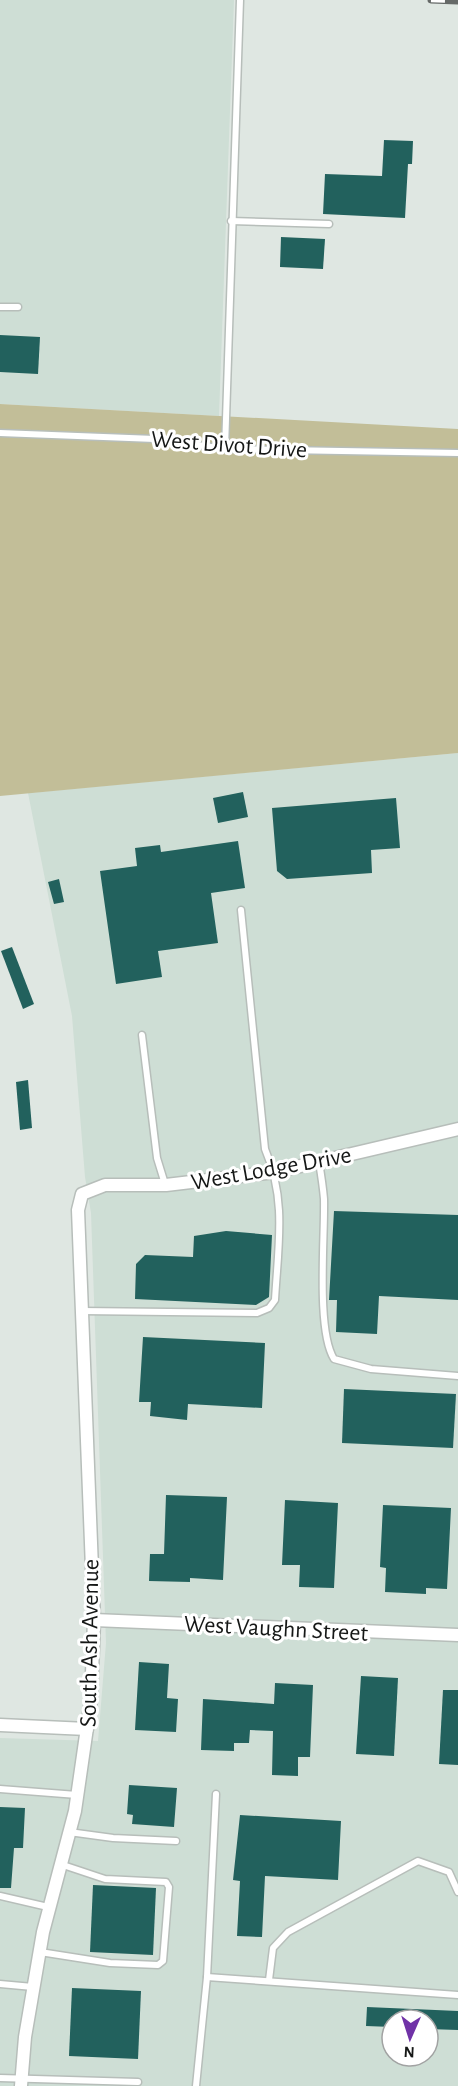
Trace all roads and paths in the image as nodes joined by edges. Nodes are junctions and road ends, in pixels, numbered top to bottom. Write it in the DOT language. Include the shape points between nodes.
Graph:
graph roads {
  1 [pos="240,0"];
  2 [pos="231,221"];
  3 [pos="329,224"];
  4 [pos="0,307"];
  5 [pos="18,307"];
  6 [pos="0,433"];
  7 [pos="225,449"];
  8 [pos="458,453"];
  9 [pos="241,910"];
  10 [pos="142,1035"];
  11 [pos="458,1129"];
  12 [pos="319,1162"];
  13 [pos="275,1172"];
  14 [pos="166,1185"];
  15 [pos="82,1194"];
  16 [pos="81,1311"];
  17 [pos="458,1376"];
  18 [pos="94,1620"];
  19 [pos="458,1635"];
  20 [pos="0,1725"];
  21 [pos="87,1729"];
  22 [pos="0,1789"];
  23 [pos="216,1794"];
  24 [pos="78,1795"];
  25 [pos="69,1832"];
  26 [pos="176,1841"];
  27 [pos="59,1864"];
  28 [pos="458,1892"];
  29 [pos="0,1896"];
  30 [pos="48,1907"];
  31 [pos="39,1952"];
  32 [pos="207,1977"];
  33 [pos="269,1980"];
  34 [pos="0,1984"];
  35 [pos="33,1988"];
  36 [pos="458,1995"];
  37 [pos="0,2078"];
  38 [pos="138,2082"];
  39 [pos="21,2083"];
  40 [pos="196,2086"];
  1 -- 2 [label="lane"];
  2 -- 3 [label="lane"];
  2 -- 7 [label="lane"];
  4 -- 5 [label="lane"];
  6 -- 7 [label="lane, West Divot Drive" via="155,439"];
  7 -- 8 [label="lane, West Divot Drive"];
  9 -- 13 [label="lane" via="265,1149"];
  10 -- 14 [label="lane" via="157,1158"];
  11 -- 12 [label="street, West Lodge Drive"];
  12 -- 13 [label="street, West Lodge Drive"];
  12 -- 17 [label="lane" via="324,1196 325,1319 329,1351 334,1359 371,1369"];
  13 -- 14 [label="street, West Lodge Drive"];
  13 -- 16 [label="lane" via="281,1206 274,1300 269,1308 257,1313"];
  14 -- 15 [label="street, West Lodge Drive" via="105,1185"];
  15 -- 16 [label="street, South Ash Avenue" via="78,1210"];
  16 -- 18 [label="street, South Ash Avenue"];
  18 -- 19 [label="street, West Vaughn Street"];
  18 -- 21 [label="street, South Ash Avenue"];
  20 -- 21 [label="street"];
  21 -- 24 [label="street, South Ash Avenue"];
  22 -- 24 [label="lane"];
  23 -- 32 [label="lane"];
  24 -- 25 [label="street, South Ash Avenue"];
  25 -- 26 [label="lane"];
  25 -- 27 [label="street, South Ash Avenue"];
  27 -- 30 [label="street, South Ash Avenue"];
  27 -- 31 [label="lane" via="105,1879 166,1882 169,1887 163,1961 158,1965 110,1963"];
  28 -- 33 [label="lane" via="449,1872 418,1860 288,1932 273,1948"];
  29 -- 30 [label="lane"];
  30 -- 31 [label="street, South Ash Avenue"];
  31 -- 35 [label="street, South Ash Avenue"];
  32 -- 33 [label="lane"];
  32 -- 40 [label="lane"];
  33 -- 36 [label="lane"];
  34 -- 35 [label="lane"];
  35 -- 39 [label="street, South Ash Avenue"];
  37 -- 39 [label="lane"];
  38 -- 39 [label="lane"];
}
